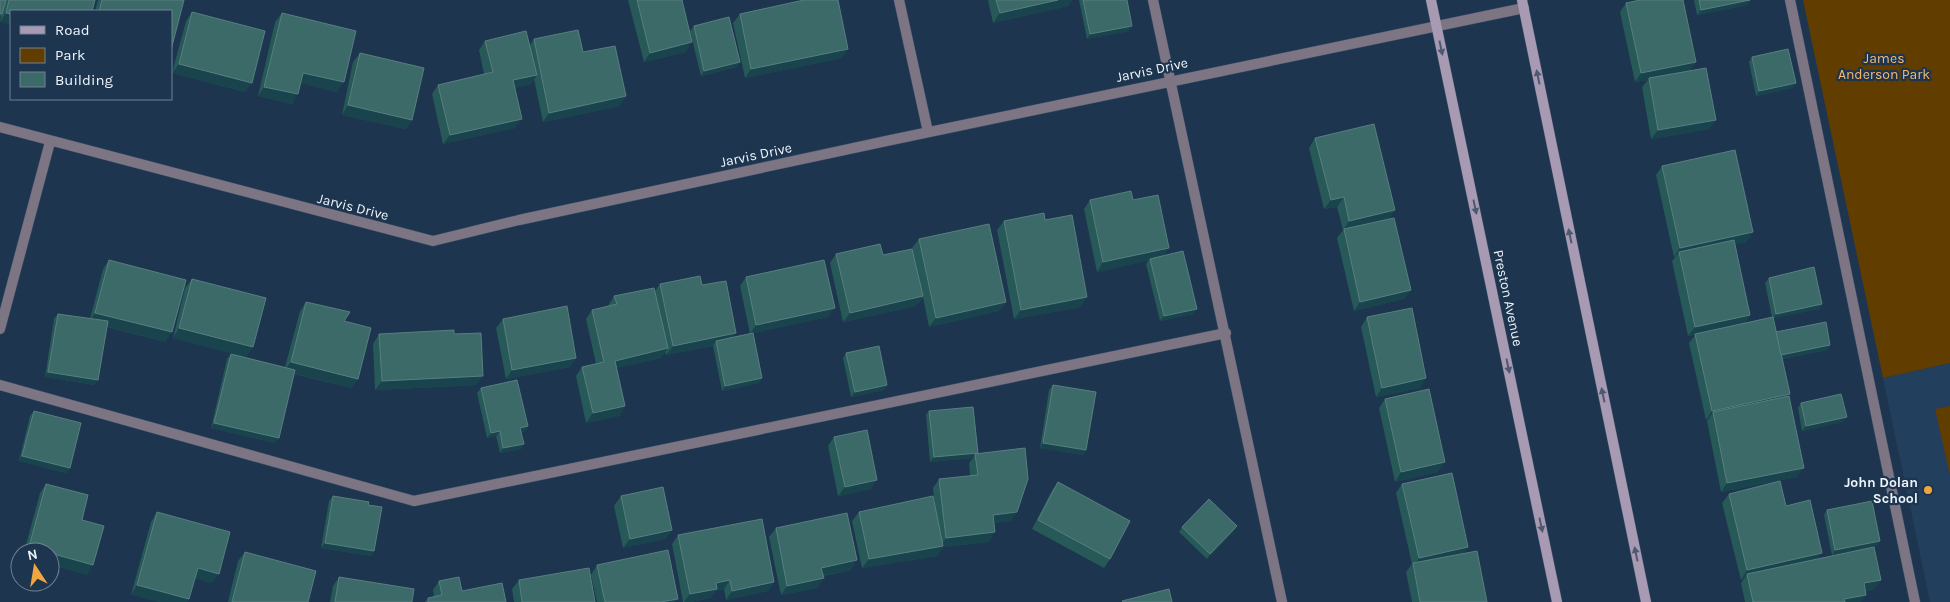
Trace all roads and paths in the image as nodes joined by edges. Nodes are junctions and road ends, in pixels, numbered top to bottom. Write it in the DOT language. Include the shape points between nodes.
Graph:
graph roads {
  1 [pos="899,0"];
  2 [pos="1153,0"];
  3 [pos="1431,0"];
  4 [pos="1790,0"];
  5 [pos="1523,4"];
  6 [pos="1437,27"];
  7 [pos="1171,80"];
  8 [pos="0,127"];
  9 [pos="928,132"];
  10 [pos="50,142"];
  11 [pos="0,329"];
  12 [pos="1226,333"];
  13 [pos="0,386"];
  14 [pos="1282,602"];
  15 [pos="1557,602"];
  16 [pos="1646,602"];
  17 [pos="1915,602"];
  1 -- 9 [label="street"];
  2 -- 7 [label="street"];
  3 -- 6 [label="main road, Preston Avenue"];
  4 -- 17 [label="street"];
  5 -- 6 [label="street, Jarvis Drive"];
  16 -- 5 [label="main road, one-way"];
  6 -- 7 [label="street, Jarvis Drive"];
  6 -- 15 [label="main road, Preston Avenue, one-way"];
  7 -- 9 [label="street, Jarvis Drive"];
  7 -- 12 [label="street" via="1178,124"];
  8 -- 10 [label="street, Jarvis Drive"];
  9 -- 10 [label="street, Jarvis Drive" via="433,241"];
  10 -- 11 [label="street"];
  12 -- 13 [label="street" via="414,501"];
  12 -- 14 [label="street"];
}
